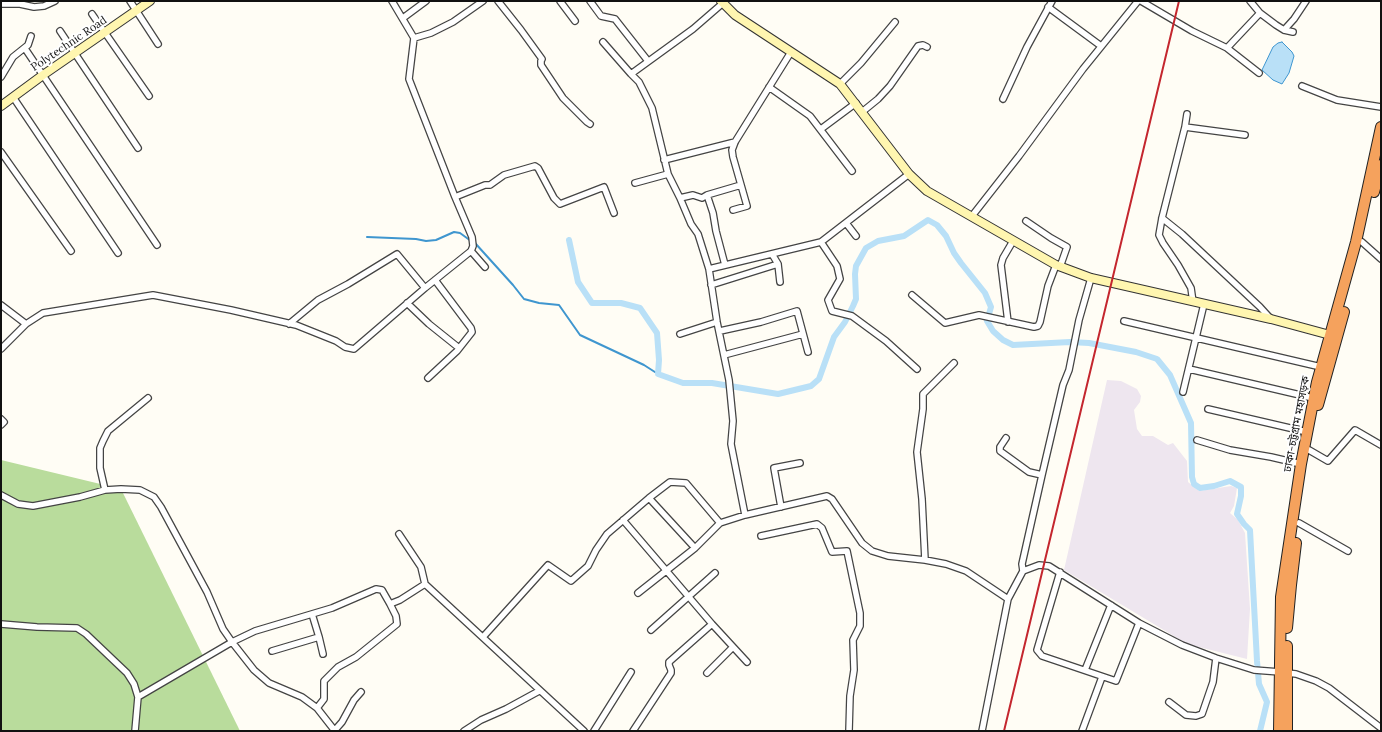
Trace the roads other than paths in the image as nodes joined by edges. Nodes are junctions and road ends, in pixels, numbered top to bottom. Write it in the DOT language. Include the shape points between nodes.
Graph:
graph roads {
  1 [pos="55,1"];
  2 [pos="130,1"];
  3 [pos="150,1"];
  4 [pos="392,1"];
  5 [pos="426,1"];
  6 [pos="482,1"];
  7 [pos="498,1"];
  8 [pos="560,1"];
  9 [pos="590,1"];
  10 [pos="1052,1"];
  11 [pos="1139,1"];
  12 [pos="1250,1"];
  13 [pos="1306,1"];
  14 [pos="20,2"];
  15 [pos="722,2"];
  16 [pos="2,5"];
  17 [pos="1048,8"];
  18 [pos="136,10"];
  19 [pos="1260,13"];
  20 [pos="92,14"];
  21 [pos="403,18"];
  22 [pos="575,21"];
  23 [pos="895,22"];
  24 [pos="1284,30"];
  25 [pos="60,31"];
  26 [pos="1293,32"];
  27 [pos="105,33"];
  28 [pos="31,36"];
  29 [pos="414,38"];
  30 [pos="603,42"];
  31 [pos="158,44"];
  32 [pos="1101,46"];
  33 [pos="927,47"];
  34 [pos="1227,48"];
  35 [pos="26,50"];
  36 [pos="791,52"];
  37 [pos="75,53"];
  38 [pos="648,61"];
  39 [pos="1259,73"];
  40 [pos="631,74"];
  41 [pos="43,75"];
  42 [pos="1,77"];
  43 [pos="840,84"];
  44 [pos="1302,86"];
  45 [pos="769,87"];
  46 [pos="149,96"];
  47 [pos="13,97"];
  48 [pos="1004,99"];
  49 [pos="856,103"];
  50 [pos="1,106"];
  51 [pos="1381,107"];
  52 [pos="862,112"];
  53 [pos="1187,114"];
  54 [pos="590,124"];
  55 [pos="1185,127"];
  56 [pos="1381,127"];
  57 [pos="822,130"];
  58 [pos="1245,135"];
  59 [pos="734,142"];
  60 [pos="138,148"];
  61 [pos="1,152"];
  62 [pos="664,160"];
  63 [pos="1381,165"];
  64 [pos="852,171"];
  65 [pos="668,174"];
  66 [pos="909,174"];
  67 [pos="635,183"];
  68 [pos="741,185"];
  69 [pos="706,195"];
  70 [pos="455,197"];
  71 [pos="680,198"];
  72 [pos="733,210"];
  73 [pos="614,213"];
  74 [pos="972,216"];
  75 [pos="1162,218"];
  76 [pos="1026,221"];
  77 [pos="846,223"];
  78 [pos="856,236"];
  79 [pos="1013,241"];
  80 [pos="821,242"];
  81 [pos="1362,242"];
  82 [pos="157,245"];
  83 [pos="472,248"];
  84 [pos="71,251"];
  85 [pos="118,253"];
  86 [pos="772,254"];
  87 [pos="1381,259"];
  88 [pos="778,264"];
  89 [pos="725,265"];
  90 [pos="1058,266"];
  91 [pos="485,267"];
  92 [pos="708,269"];
  93 [pos="1091,278"];
  94 [pos="435,280"];
  95 [pos="780,282"];
  96 [pos="712,285"];
  97 [pos="425,288"];
  98 [pos="912,295"];
  99 [pos="1193,302"];
  100 [pos="407,303"];
  101 [pos="1,304"];
  102 [pos="1204,304"];
  103 [pos="1271,320"];
  104 [pos="1124,321"];
  105 [pos="717,322"];
  106 [pos="1008,322"];
  107 [pos="26,324"];
  108 [pos="289,324"];
  109 [pos="720,331"];
  110 [pos="680,334"];
  111 [pos="803,334"];
  112 [pos="1330,335"];
  113 [pos="1197,338"];
  114 [pos="459,348"];
  115 [pos="1,349"];
  116 [pos="808,352"];
  117 [pos="724,355"];
  118 [pos="954,363"];
  119 [pos="1321,368"];
  120 [pos="917,369"];
  121 [pos="1189,369"];
  122 [pos="428,378"];
  123 [pos="1183,392"];
  124 [pos="148,398"];
  125 [pos="1314,398"];
  126 [pos="1208,409"];
  127 [pos="1,419"];
  128 [pos="1,425"];
  129 [pos="1306,432"];
  130 [pos="1006,438"];
  131 [pos="1197,440"];
  132 [pos="1381,445"];
  133 [pos="1309,450"];
  134 [pos="800,463"];
  135 [pos="1301,464"];
  136 [pos="1042,475"];
  137 [pos="105,490"];
  138 [pos="1,495"];
  139 [pos="649,498"];
  140 [pos="781,507"];
  141 [pos="745,515"];
  142 [pos="623,520"];
  143 [pos="720,523"];
  144 [pos="1296,529"];
  145 [pos="399,534"];
  146 [pos="760,536"];
  147 [pos="695,548"];
  148 [pos="1348,551"];
  149 [pos="925,560"];
  150 [pos="666,571"];
  151 [pos="1023,571"];
  152 [pos="1060,572"];
  153 [pos="715,573"];
  154 [pos="425,584"];
  155 [pos="638,593"];
  156 [pos="688,596"];
  157 [pos="1008,599"];
  158 [pos="390,604"];
  159 [pos="1111,605"];
  160 [pos="312,614"];
  161 [pos="1139,623"];
  162 [pos="1,624"];
  163 [pos="712,624"];
  164 [pos="651,630"];
  165 [pos="319,637"];
  166 [pos="483,637"];
  167 [pos="232,642"];
  168 [pos="733,647"];
  169 [pos="272,651"];
  170 [pos="323,654"];
  171 [pos="1216,658"];
  172 [pos="747,662"];
  173 [pos="1085,670"];
  174 [pos="631,672"];
  175 [pos="1283,672"];
  176 [pos="707,673"];
  177 [pos="1102,677"];
  178 [pos="539,691"];
  179 [pos="361,692"];
  180 [pos="138,697"];
  181 [pos="1169,702"];
  182 [pos="317,708"];
  183 [pos="1381,728"];
  184 [pos="335,730"];
  185 [pos="135,731"];
  186 [pos="464,731"];
  187 [pos="584,731"];
  188 [pos="594,731"];
  189 [pos="633,731"];
  190 [pos="849,731"];
  191 [pos="982,731"];
  192 [pos="1082,731"];
  193 [pos="1279,731"];
  194 [pos="1287,731"];
  1 -- 14 [label="street" via="34,7"];
  2 -- 18 [label="street"];
  3 -- 18 [label="street, Polytechnic Road"];
  4 -- 21 [label="street"];
  5 -- 21 [label="street"];
  6 -- 29 [label="street" via="453,22"];
  7 -- 54 [label="street" via="542,59 541,65 563,98"];
  8 -- 22 [label="street"];
  9 -- 38 [label="street" via="601,16 614,19"];
  10 -- 17 [label="street"];
  11 -- 32 [label="street"];
  11 -- 34 [label="street"];
  12 -- 19 [label="street"];
  13 -- 24 [label="street"];
  14 -- 16 [label="street"];
  15 -- 36 [label="street" via="735,15"];
  15 -- 38 [label="street" via="693,29"];
  17 -- 32 [label="street"];
  17 -- 48 [label="street"];
  18 -- 27 [label="street, Polytechnic Road"];
  18 -- 31 [label="street"];
  19 -- 24 [label="street"];
  19 -- 34 [label="street"];
  20 -- 27 [label="street"];
  21 -- 29 [label="street"];
  23 -- 43 [label="street"];
  24 -- 26 [label="street"];
  25 -- 37 [label="street"];
  27 -- 37 [label="street, Polytechnic Road"];
  27 -- 46 [label="street"];
  28 -- 42 [label="street" via="28,45 13,57"];
  29 -- 70 [label="street" via="409,79"];
  30 -- 40 [label="street"];
  32 -- 74 [label="street"];
  33 -- 52 [label="street" via="918,46 890,86"];
  34 -- 39 [label="street"];
  35 -- 41 [label="street"];
  36 -- 43 [label="street"];
  36 -- 45 [label="street"];
  37 -- 41 [label="street, Polytechnic Road"];
  37 -- 60 [label="street"];
  38 -- 40 [label="street"];
  40 -- 62 [label="street" via="639,82 652,108"];
  41 -- 47 [label="street, Polytechnic Road"];
  41 -- 82 [label="street"];
  43 -- 49 [label="street"];
  44 -- 51 [label="street" via="1337,100"];
  45 -- 57 [label="street" via="810,116"];
  45 -- 59 [label="street"];
  47 -- 50 [label="street, Polytechnic Road"];
  47 -- 85 [label="street"];
  49 -- 52 [label="street"];
  49 -- 57 [label="street"];
  52 -- 66 [label="street"];
  53 -- 55 [label="street"];
  55 -- 58 [label="street"];
  55 -- 75 [label="street"];
  56 -- 112 [label="highway, ঢাকা-চট্টগ্রাম মহাসড়ক" via="1356,242"];
  57 -- 64 [label="street"];
  59 -- 62 [label="street"];
  59 -- 68 [label="street" via="733,157"];
  61 -- 84 [label="street"];
  62 -- 65 [label="street"];
  63 -- 81 [label="highway, ঢাকা-চট্টগ্রাম মহাসড়ক"];
  65 -- 67 [label="street"];
  65 -- 71 [label="street"];
  66 -- 74 [label="street" via="927,191"];
  66 -- 77 [label="street"];
  68 -- 69 [label="street"];
  68 -- 72 [label="street" via="747,206"];
  69 -- 71 [label="street" via="702,198 693,195"];
  69 -- 89 [label="street" via="713,213"];
  70 -- 73 [label="street" via="490,185 504,175 535,166 560,204 604,187"];
  70 -- 83 [label="street" via="472,237"];
  71 -- 92 [label="street" via="698,234"];
  74 -- 79 [label="street"];
  75 -- 99 [label="street" via="1159,236 1191,288"];
  75 -- 103 [label="street" via="1260,306"];
  76 -- 90 [label="street" via="1067,247"];
  77 -- 78 [label="street"];
  77 -- 80 [label="street"];
  79 -- 90 [label="street"];
  79 -- 106 [label="street" via="1001,265"];
  80 -- 86 [label="street"];
  80 -- 120 [label="street" via="837,266 840,279 828,300 832,311 852,316 886,341"];
  81 -- 87 [label="street"];
  81 -- 133 [label="highway, ঢাকা-চট্টগ্রাম মহাসড়ক" via="1315,416"];
  83 -- 91 [label="street"];
  83 -- 94 [label="street"];
  86 -- 88 [label="street"];
  86 -- 89 [label="street"];
  88 -- 95 [label="street"];
  88 -- 96 [label="street"];
  89 -- 92 [label="street"];
  90 -- 93 [label="street"];
  90 -- 106 [label="street" via="1048,286 1038,326"];
  92 -- 96 [label="street"];
  93 -- 99 [label="street"];
  93 -- 136 [label="street" via="1075,333"];
  94 -- 97 [label="street"];
  94 -- 114 [label="street" via="471,328 472,332"];
  96 -- 105 [label="street"];
  97 -- 100 [label="street"];
  97 -- 108 [label="street" via="397,254 318,300"];
  98 -- 106 [label="street" via="945,323 979,315"];
  99 -- 102 [label="street"];
  100 -- 108 [label="street" via="354,349"];
  100 -- 114 [label="street"];
  101 -- 107 [label="street"];
  102 -- 103 [label="street"];
  102 -- 113 [label="street"];
  103 -- 112 [label="street"];
  104 -- 113 [label="street"];
  105 -- 109 [label="street"];
  105 -- 110 [label="street"];
  107 -- 108 [label="street" via="43,314 153,295"];
  107 -- 115 [label="street"];
  109 -- 111 [label="street" via="797,311"];
  109 -- 117 [label="street"];
  111 -- 116 [label="street"];
  111 -- 117 [label="street"];
  112 -- 119 [label="highway, ঢাকা-চট্টগ্রাম মহাসড়ক"];
  113 -- 119 [label="street"];
  113 -- 121 [label="street"];
  114 -- 122 [label="street"];
  117 -- 141 [label="street" via="734,421 731,444"];
  118 -- 149 [label="street" via="923,394 917,452"];
  119 -- 125 [label="highway, ঢাকা-চট্টগ্রাম মহাসড়ক"];
  121 -- 123 [label="street"];
  121 -- 125 [label="street"];
  124 -- 137 [label="street" via="108,431 103,440 100,448 100,468"];
  125 -- 129 [label="highway, ঢাকা-চট্টগ্রাম মহাসড়ক"];
  126 -- 129 [label="street"];
  127 -- 128 [label="street" via="4,422"];
  129 -- 135 [label="highway, ঢাকা-চট্টগ্রাম মহাসড়ক"];
  130 -- 136 [label="street" via="1000,451 1029,472"];
  131 -- 135 [label="street" via="1230,450"];
  132 -- 133 [label="street" via="1355,430 1328,461"];
  133 -- 144 [label="highway, ঢাকা-চট্টগ্রাম মহাসড়ক"];
  134 -- 140 [label="street" via="774,468"];
  135 -- 144 [label="highway, ঢাকা-চট্টগ্রাম মহাসড়ক"];
  136 -- 151 [label="street" via="1022,564"];
  137 -- 138 [label="street" via="33,506 18,504"];
  137 -- 167 [label="street" via="140,490 154,497 169,519"];
  139 -- 142 [label="street"];
  139 -- 143 [label="street" via="670,482 686,483"];
  139 -- 147 [label="street"];
  140 -- 141 [label="street"];
  140 -- 149 [label="street" via="827,496 832,499 862,543 872,551 888,556"];
  141 -- 143 [label="street"];
  142 -- 150 [label="street"];
  142 -- 166 [label="street" via="607,534 588,566 571,582 548,565"];
  143 -- 147 [label="street"];
  144 -- 148 [label="street"];
  144 -- 175 [label="highway, ঢাকা-চট্টগ্রাম মহাসড়ক"];
  145 -- 154 [label="street" via="421,568"];
  146 -- 190 [label="street" via="817,524 822,528 832,552 847,551 860,613 860,626 853,640 854,670"];
  147 -- 150 [label="street"];
  149 -- 157 [label="street" via="966,571"];
  150 -- 155 [label="street"];
  150 -- 156 [label="street"];
  151 -- 152 [label="street" via="1039,565 1049,566"];
  151 -- 157 [label="street"];
  152 -- 159 [label="street"];
  152 -- 173 [label="street" via="1037,650 1042,656"];
  153 -- 156 [label="street"];
  154 -- 158 [label="street"];
  154 -- 166 [label="street"];
  156 -- 163 [label="street"];
  156 -- 164 [label="street"];
  157 -- 191 [label="street"];
  158 -- 160 [label="street" via="382,590 376,589 350,602"];
  158 -- 182 [label="street" via="397,624 356,657 338,667 324,681 324,699"];
  159 -- 161 [label="street"];
  159 -- 173 [label="street"];
  160 -- 165 [label="street"];
  160 -- 167 [label="street" via="255,631"];
  161 -- 171 [label="street" via="1182,645"];
  161 -- 177 [label="street" via="1117,680 1114,682"];
  162 -- 180 [label="street" via="77,628 127,673"];
  163 -- 168 [label="street"];
  163 -- 189 [label="street" via="669,662 671,673"];
  165 -- 169 [label="street"];
  165 -- 170 [label="street"];
  166 -- 178 [label="street"];
  167 -- 180 [label="street"];
  167 -- 182 [label="street" via="254,670 269,683"];
  168 -- 172 [label="street"];
  168 -- 176 [label="street"];
  171 -- 175 [label="street" via="1254,670"];
  171 -- 181 [label="street" via="1213,682 1202,714 1186,715"];
  173 -- 177 [label="street"];
  174 -- 188 [label="street"];
  175 -- 183 [label="street" via="1316,680 1330,688"];
  175 -- 193 [label="highway, ঢাকা-চট্টগ্রাম মহাসড়ক"];
  175 -- 194 [label="highway, ঢাকা-চট্টগ্রাম মহাসড়ক"];
  177 -- 192 [label="street"];
  178 -- 186 [label="street"];
  178 -- 187 [label="street"];
  179 -- 184 [label="street"];
  180 -- 185 [label="street"];
  182 -- 184 [label="street"];
}
